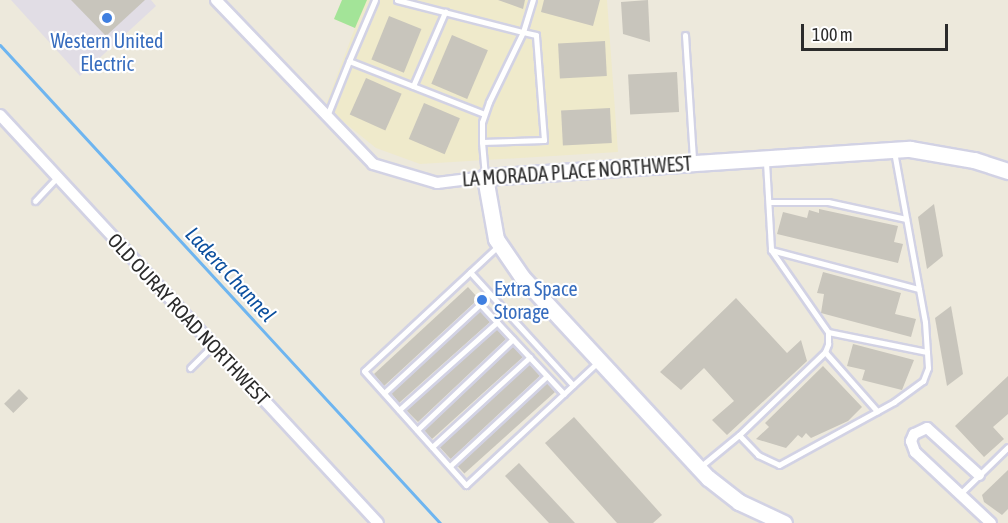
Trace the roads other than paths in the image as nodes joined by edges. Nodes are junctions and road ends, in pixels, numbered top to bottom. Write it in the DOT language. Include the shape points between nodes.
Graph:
graph roads {
  1 [pos="216,0"];
  2 [pos="375,0"];
  3 [pos="397,0"];
  4 [pos="533,0"];
  5 [pos="445,12"];
  6 [pos="524,32"];
  7 [pos="685,35"];
  8 [pos="349,61"];
  9 [pos="413,86"];
  10 [pos="484,114"];
  11 [pos="0,115"];
  12 [pos="327,116"];
  13 [pos="482,142"];
  14 [pos="894,151"];
  15 [pos="766,157"];
  16 [pos="693,162"];
  17 [pos="1008,171"];
  18 [pos="57,177"];
  19 [pos="485,177"];
  20 [pos="35,201"];
  21 [pos="768,202"];
  22 [pos="906,219"];
  23 [pos="499,245"];
  24 [pos="771,249"];
  25 [pos="471,272"];
  26 [pos="919,289"];
  27 [pos="497,322"];
  28 [pos="828,332"];
  29 [pos="513,339"];
  30 [pos="213,345"];
  31 [pos="825,352"];
  32 [pos="927,352"];
  33 [pos="530,357"];
  34 [pos="599,361"];
  35 [pos="190,368"];
  36 [pos="547,376"];
  37 [pos="573,385"];
  38 [pos="384,393"];
  39 [pos="564,394"];
  40 [pos="399,410"];
  41 [pos="877,411"];
  42 [pos="417,430"];
  43 [pos="739,435"];
  44 [pos="432,447"];
  45 [pos="1008,447"];
  46 [pos="450,466"];
  47 [pos="698,469"];
  48 [pos="979,475"];
  49 [pos="960,494"];
  50 [pos="378,523"];
  51 [pos="784,523"];
  52 [pos="992,523"];
  1 -- 12 [label="street, LA MORADA PLACE NORTHWEST"];
  2 -- 8 [label="lane"];
  3 -- 5 [label="lane"];
  4 -- 6 [label="lane"];
  5 -- 6 [label="lane"];
  5 -- 9 [label="lane"];
  6 -- 10 [label="lane"];
  6 -- 13 [label="lane" via="536,35 538,44 544,140"];
  7 -- 16 [label="lane"];
  8 -- 9 [label="lane"];
  8 -- 12 [label="lane"];
  9 -- 10 [label="lane"];
  10 -- 13 [label="lane"];
  11 -- 18 [label="street, OLD OURAY ROAD NORTHWEST"];
  12 -- 19 [label="street, LA MORADA PLACE NORTHWEST" via="373,164 437,183"];
  13 -- 19 [label="lane"];
  14 -- 15 [label="street, LA MORADA PLACE NORTHWEST"];
  14 -- 17 [label="street, LA MORADA PLACE NORTHWEST" via="910,149 964,158"];
  14 -- 22 [label="lane"];
  15 -- 16 [label="street, LA MORADA PLACE NORTHWEST"];
  15 -- 21 [label="lane"];
  16 -- 19 [label="street, LA MORADA PLACE NORTHWEST"];
  18 -- 20 [label="lane"];
  18 -- 30 [label="street, OLD OURAY ROAD NORTHWEST"];
  19 -- 23 [label="street" via="491,222"];
  21 -- 22 [label="lane" via="828,202"];
  21 -- 24 [label="lane"];
  22 -- 26 [label="lane"];
  23 -- 25 [label="lane"];
  23 -- 34 [label="street" via="522,277"];
  24 -- 26 [label="lane"];
  24 -- 28 [label="lane"];
  25 -- 37 [label="lane"];
  25 -- 38 [label="lane" via="364,371"];
  26 -- 32 [label="lane"];
  27 -- 29 [label="lane"];
  27 -- 38 [label="lane" via="480,304"];
  27 -- 40 [label="lane"];
  28 -- 31 [label="lane"];
  28 -- 32 [label="lane"];
  29 -- 33 [label="lane"];
  29 -- 42 [label="lane"];
  30 -- 35 [label="lane"];
  30 -- 50 [label="street, OLD OURAY ROAD NORTHWEST"];
  31 -- 41 [label="lane"];
  31 -- 43 [label="lane"];
  32 -- 41 [label="lane" via="928,368 923,381"];
  33 -- 36 [label="lane"];
  33 -- 44 [label="lane"];
  34 -- 37 [label="lane"];
  34 -- 47 [label="street"];
  36 -- 39 [label="lane"];
  36 -- 46 [label="lane"];
  37 -- 39 [label="lane"];
  38 -- 40 [label="lane"];
  39 -- 46 [label="lane" via="466,484"];
  40 -- 42 [label="lane"];
  41 -- 43 [label="lane" via="779,465 758,455"];
  42 -- 44 [label="lane"];
  43 -- 47 [label="lane"];
  44 -- 46 [label="lane"];
  45 -- 48 [label="lane"];
  47 -- 51 [label="street" via="739,502"];
  48 -- 49 [label="lane"];
  48 -- 49 [label="street" via="927,428 914,434 912,449"];
  49 -- 52 [label="street"];
}
